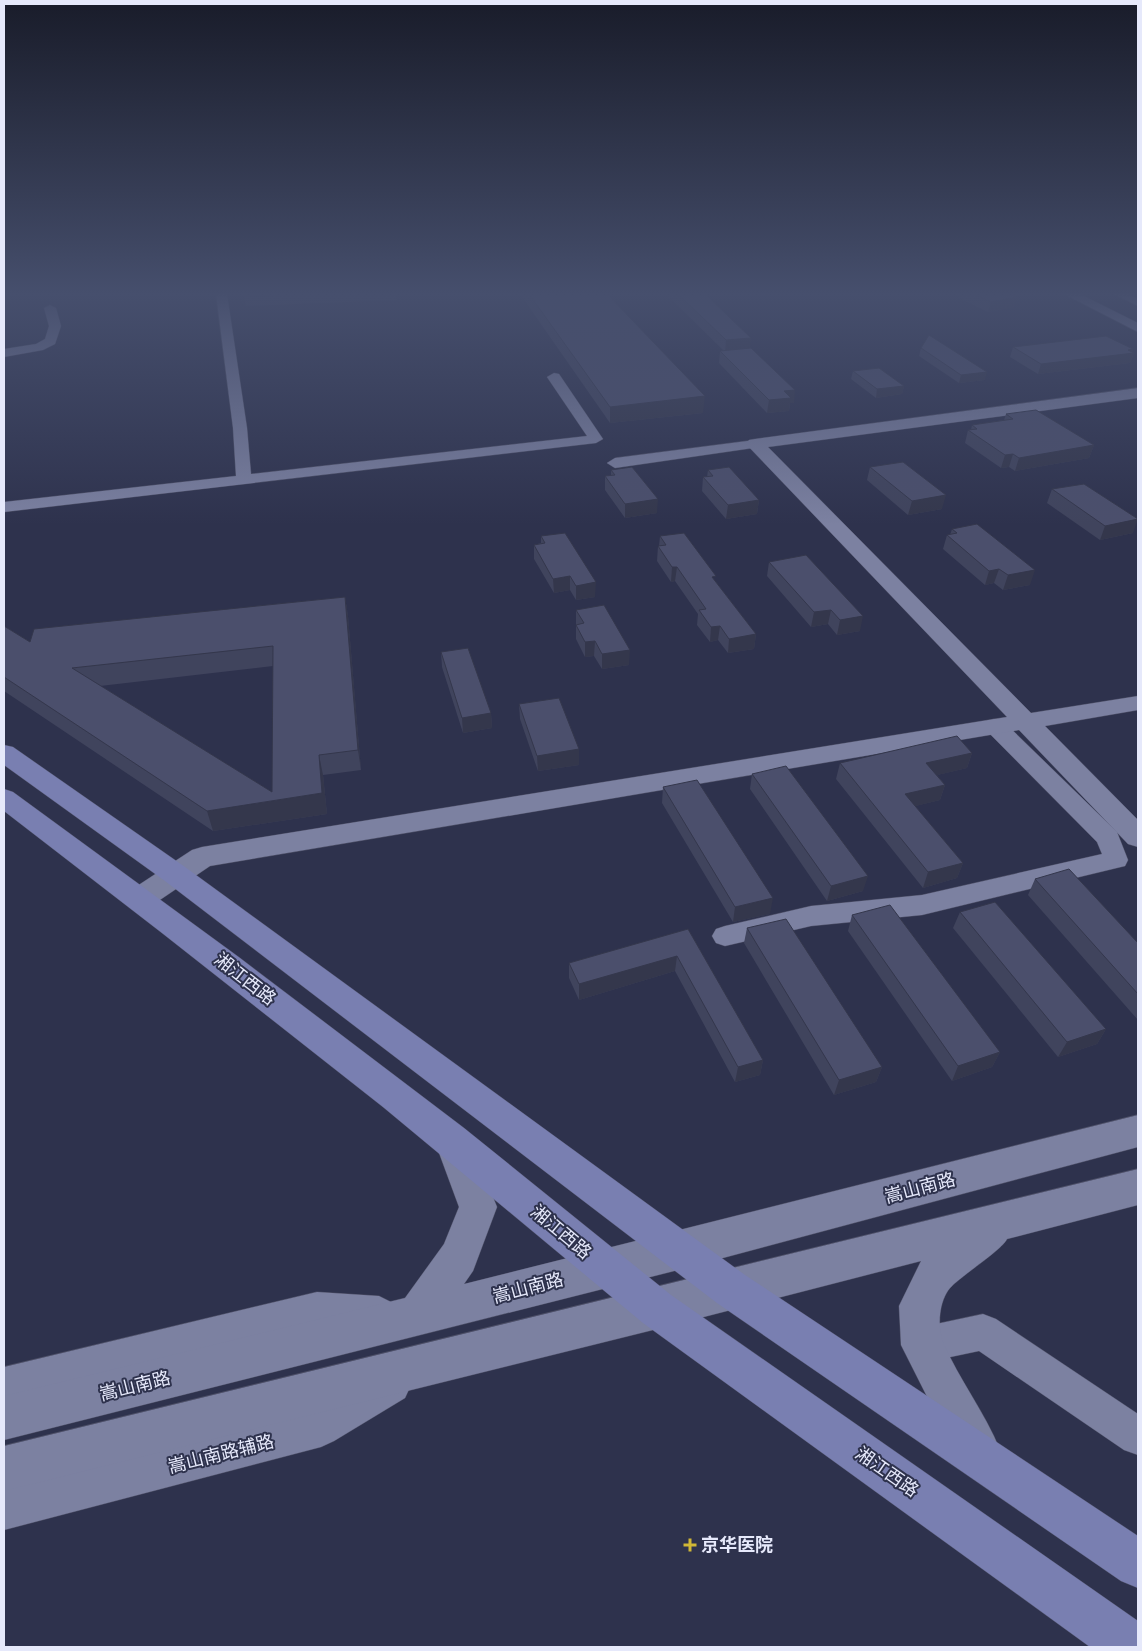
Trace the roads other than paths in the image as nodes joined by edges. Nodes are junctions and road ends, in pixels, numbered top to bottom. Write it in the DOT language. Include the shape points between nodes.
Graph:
graph roads {
  1 [pos="232,371"];
  2 [pos="554,377"];
  3 [pos="1138,393"];
  4 [pos="755,444"];
  5 [pos="615,463"];
  6 [pos="244,479"];
  7 [pos="4,507"];
  8 [pos="1138,703"];
  9 [pos="1023,721"];
  10 [pos="995,726"];
  11 [pos="4,753"];
  12 [pos="4,798"];
  13 [pos="1138,836"];
  14 [pos="175,874"];
  15 [pos="141,898"];
  16 [pos="725,936"];
  17 [pos="1138,1131"];
  18 [pos="453,1142"];
  19 [pos="1138,1187"];
  20 [pos="1003,1222"];
  21 [pos="678,1251"];
  22 [pos="604,1268"];
  23 [pos="731,1289"];
  24 [pos="657,1309"];
  25 [pos="416,1317"];
  26 [pos="922,1345"];
  27 [pos="425,1366"];
  28 [pos="4,1386"];
  29 [pos="4,1418"];
  30 [pos="1138,1436"];
  31 [pos="981,1456"];
  32 [pos="4,1469"];
  33 [pos="4,1510"];
  34 [pos="1138,1564"];
  35 [pos="1125,1646"];
  1 -- 6 [label="street"];
  2 -- 6 [label="street" via="596,439"];
  3 -- 4 [label="street"];
  4 -- 5 [label="street"];
  4 -- 9 [label="street"];
  6 -- 7 [label="street"];
  8 -- 9 [label="street"];
  9 -- 10 [label="street"];
  9 -- 13 [label="street"];
  10 -- 14 [label="street" via="202,857"];
  10 -- 16 [label="street" via="1108,838 1116,860 922,905 811,916"];
  11 -- 14 [label="main road"];
  12 -- 15 [label="main road, 湘江西路"];
  14 -- 15 [label="street"];
  14 -- 21 [label="main road"];
  15 -- 18 [label="main road, 湘江西路"];
  17 -- 21 [label="street, 嵩山南路"];
  18 -- 22 [label="main road, 湘江西路"];
  18 -- 25 [label="street" via="478,1207 459,1257"];
  19 -- 20 [label="street"];
  20 -- 23 [label="street"];
  20 -- 26 [label="street" via="935,1275 919,1306"];
  21 -- 22 [label="street, 嵩山南路"];
  21 -- 23 [label="main road"];
  22 -- 24 [label="main road, 湘江西路"];
  22 -- 25 [label="street, 嵩山南路"];
  23 -- 24 [label="street"];
  23 -- 31 [label="main road"];
  24 -- 27 [label="street"];
  24 -- 35 [label="main road, 湘江西路"];
  25 -- 28 [label="street" via="316,1310"];
  25 -- 29 [label="street, 嵩山南路"];
  26 -- 30 [label="street" via="983,1332"];
  26 -- 31 [label="street"];
  27 -- 32 [label="street"];
  27 -- 33 [label="street, 嵩山南路辅路" via="322,1428"];
  31 -- 34 [label="main road"];
}
